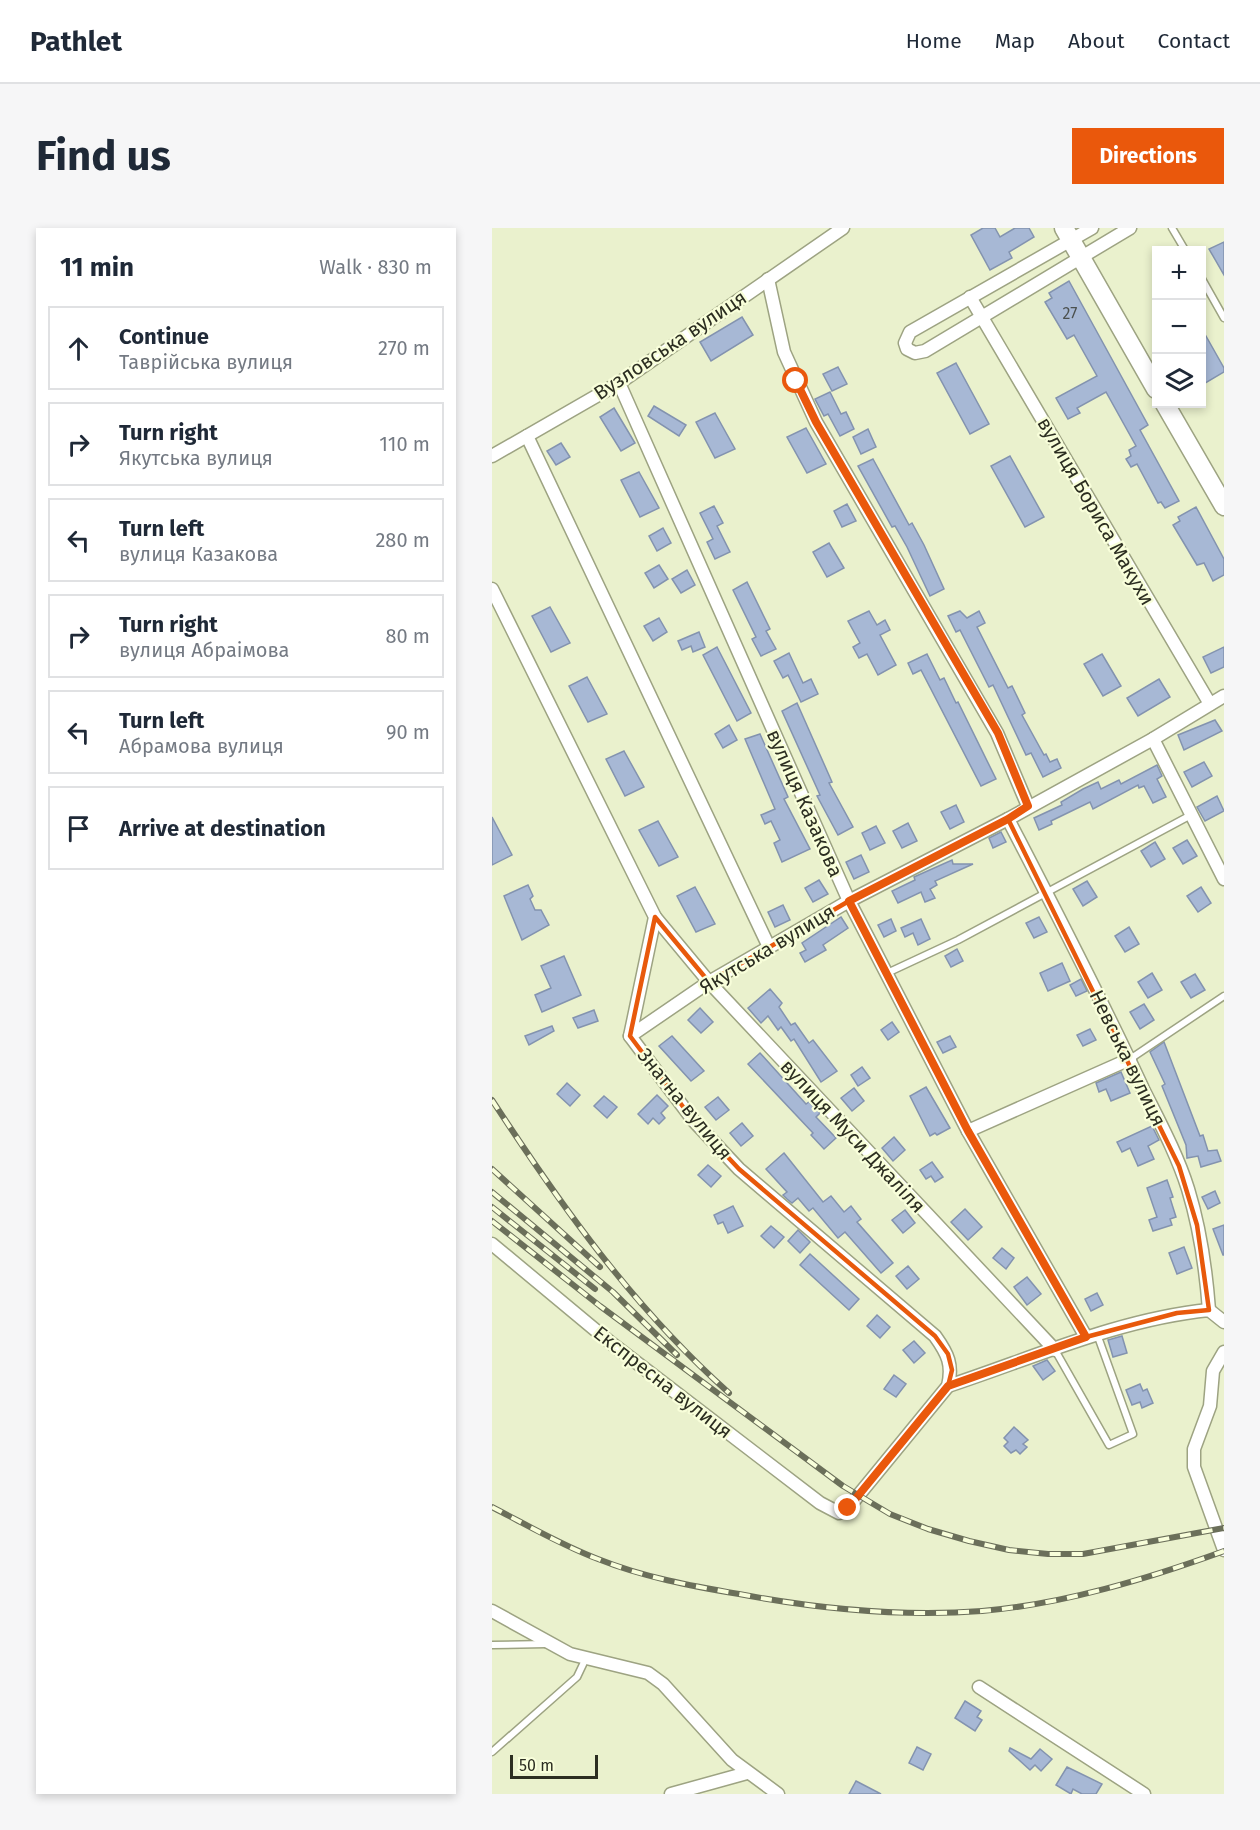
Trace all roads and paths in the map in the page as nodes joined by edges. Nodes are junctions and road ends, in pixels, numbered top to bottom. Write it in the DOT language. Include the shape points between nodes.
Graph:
graph roads {
  1 [pos="843,228"];
  2 [pos="1092,228"];
  3 [pos="1130,228"];
  4 [pos="1172,228"];
  5 [pos="1067,235"];
  6 [pos="1183,246"];
  7 [pos="1081,258"];
  8 [pos="768,279"];
  9 [pos="1206,286"];
  10 [pos="970,297"];
  11 [pos="982,317"];
  12 [pos="1224,318"];
  13 [pos="1152,382"];
  14 [pos="619,383"];
  15 [pos="1167,408"];
  16 [pos="526,436"];
  17 [pos="492,456"];
  18 [pos="1224,506"];
  19 [pos="492,589"];
  20 [pos="1224,696"];
  21 [pos="1210,704"];
  22 [pos="1153,739"];
  23 [pos="1028,806"];
  24 [pos="1191,815"];
  25 [pos="1008,819"];
  26 [pos="1224,879"];
  27 [pos="1046,892"];
  28 [pos="849,901"];
  29 [pos="656,917"];
  30 [pos="769,947"];
  31 [pos="885,974"];
  32 [pos="709,982"];
  33 [pos="1224,996"];
  34 [pos="630,1036"];
  35 [pos="1130,1059"];
  36 [pos="968,1131"];
  37 [pos="492,1244"];
  38 [pos="1209,1310"];
  39 [pos="1224,1322"];
  40 [pos="1092,1336"];
  41 [pos="1054,1350"];
  42 [pos="1224,1352"];
  43 [pos="948,1386"];
  44 [pos="1224,1550"];
  45 [pos="492,1611"];
  46 [pos="547,1644"];
  47 [pos="492,1645"];
  48 [pos="586,1658"];
  49 [pos="979,1687"];
  50 [pos="492,1752"];
  51 [pos="747,1773"];
  52 [pos="671,1794"];
  53 [pos="778,1794"];
  54 [pos="1144,1794"];
  1 -- 8 [label="street, Вузловська вулиця"];
  2 -- 5 [label="street"];
  3 -- 7 [label="street"];
  4 -- 6 [label="lane"];
  5 -- 7 [label="main road"];
  5 -- 10 [label="street"];
  7 -- 11 [label="street"];
  7 -- 13 [label="main road"];
  8 -- 14 [label="street, Вузловська вулиця"];
  8 -- 23 [label="street" via="784,352 816,422 998,733"];
  9 -- 12 [label="lane"];
  10 -- 11 [label="street, вулиця Бориса Макухи"];
  10 -- 11 [label="street" via="910,332 905,343 907,349 915,353 925,351"];
  11 -- 21 [label="street, вулиця Бориса Макухи"];
  14 -- 16 [label="street, Вузловська вулиця"];
  14 -- 28 [label="street, вулиця Казакова"];
  15 -- 18 [label="main road"];
  16 -- 17 [label="street, Вузловська вулиця"];
  16 -- 30 [label="street"];
  19 -- 29 [label="street"];
  20 -- 21 [label="street, Якутська вулиця"];
  21 -- 22 [label="street, Якутська вулиця"];
  22 -- 23 [label="street, Якутська вулиця"];
  22 -- 24 [label="street"];
  23 -- 25 [label="street, Якутська вулиця"];
  24 -- 26 [label="street"];
  24 -- 27 [label="lane"];
  25 -- 27 [label="street, Невська вулиця"];
  25 -- 28 [label="street, Якутська вулиця"];
  27 -- 31 [label="lane"];
  27 -- 35 [label="street, Невська вулиця"];
  28 -- 30 [label="street, Якутська вулиця"];
  28 -- 31 [label="street, вулиця Казакова"];
  29 -- 32 [label="street, вулиця Муси Джаліля"];
  29 -- 34 [label="street, Знатна вулиця"];
  30 -- 32 [label="street, Якутська вулиця"];
  31 -- 36 [label="street, вулиця Казакова"];
  32 -- 34 [label="street, Якутська вулиця"];
  32 -- 41 [label="street, вулиця Муси Джаліля"];
  33 -- 35 [label="lane"];
  34 -- 43 [label="street, Знатна вулиця" via="693,1120 739,1169 935,1336 948,1354 952,1371"];
  35 -- 36 [label="street"];
  35 -- 38 [label="street, Невська вулиця" via="1188,1189 1207,1276"];
  36 -- 40 [label="street, вулиця Казакова"];
  37 -- 43 [label="street, Експресна вулиця" via="611,1342 820,1503 839,1513 848,1508"];
  38 -- 39 [label="street"];
  38 -- 40 [label="street" via="1177,1313"];
  40 -- 41 [label="street"];
  40 -- 41 [label="lane" via="1133,1434 1109,1445"];
  41 -- 43 [label="street"];
  42 -- 44 [label="street" via="1213,1371 1210,1406 1194,1449 1194,1467"];
  45 -- 46 [label="street"];
  46 -- 47 [label="lane"];
  46 -- 48 [label="street"];
  48 -- 50 [label="lane" via="577,1677"];
  48 -- 51 [label="street" via="648,1673"];
  49 -- 54 [label="street"];
  51 -- 52 [label="street"];
  51 -- 53 [label="street"];
}
